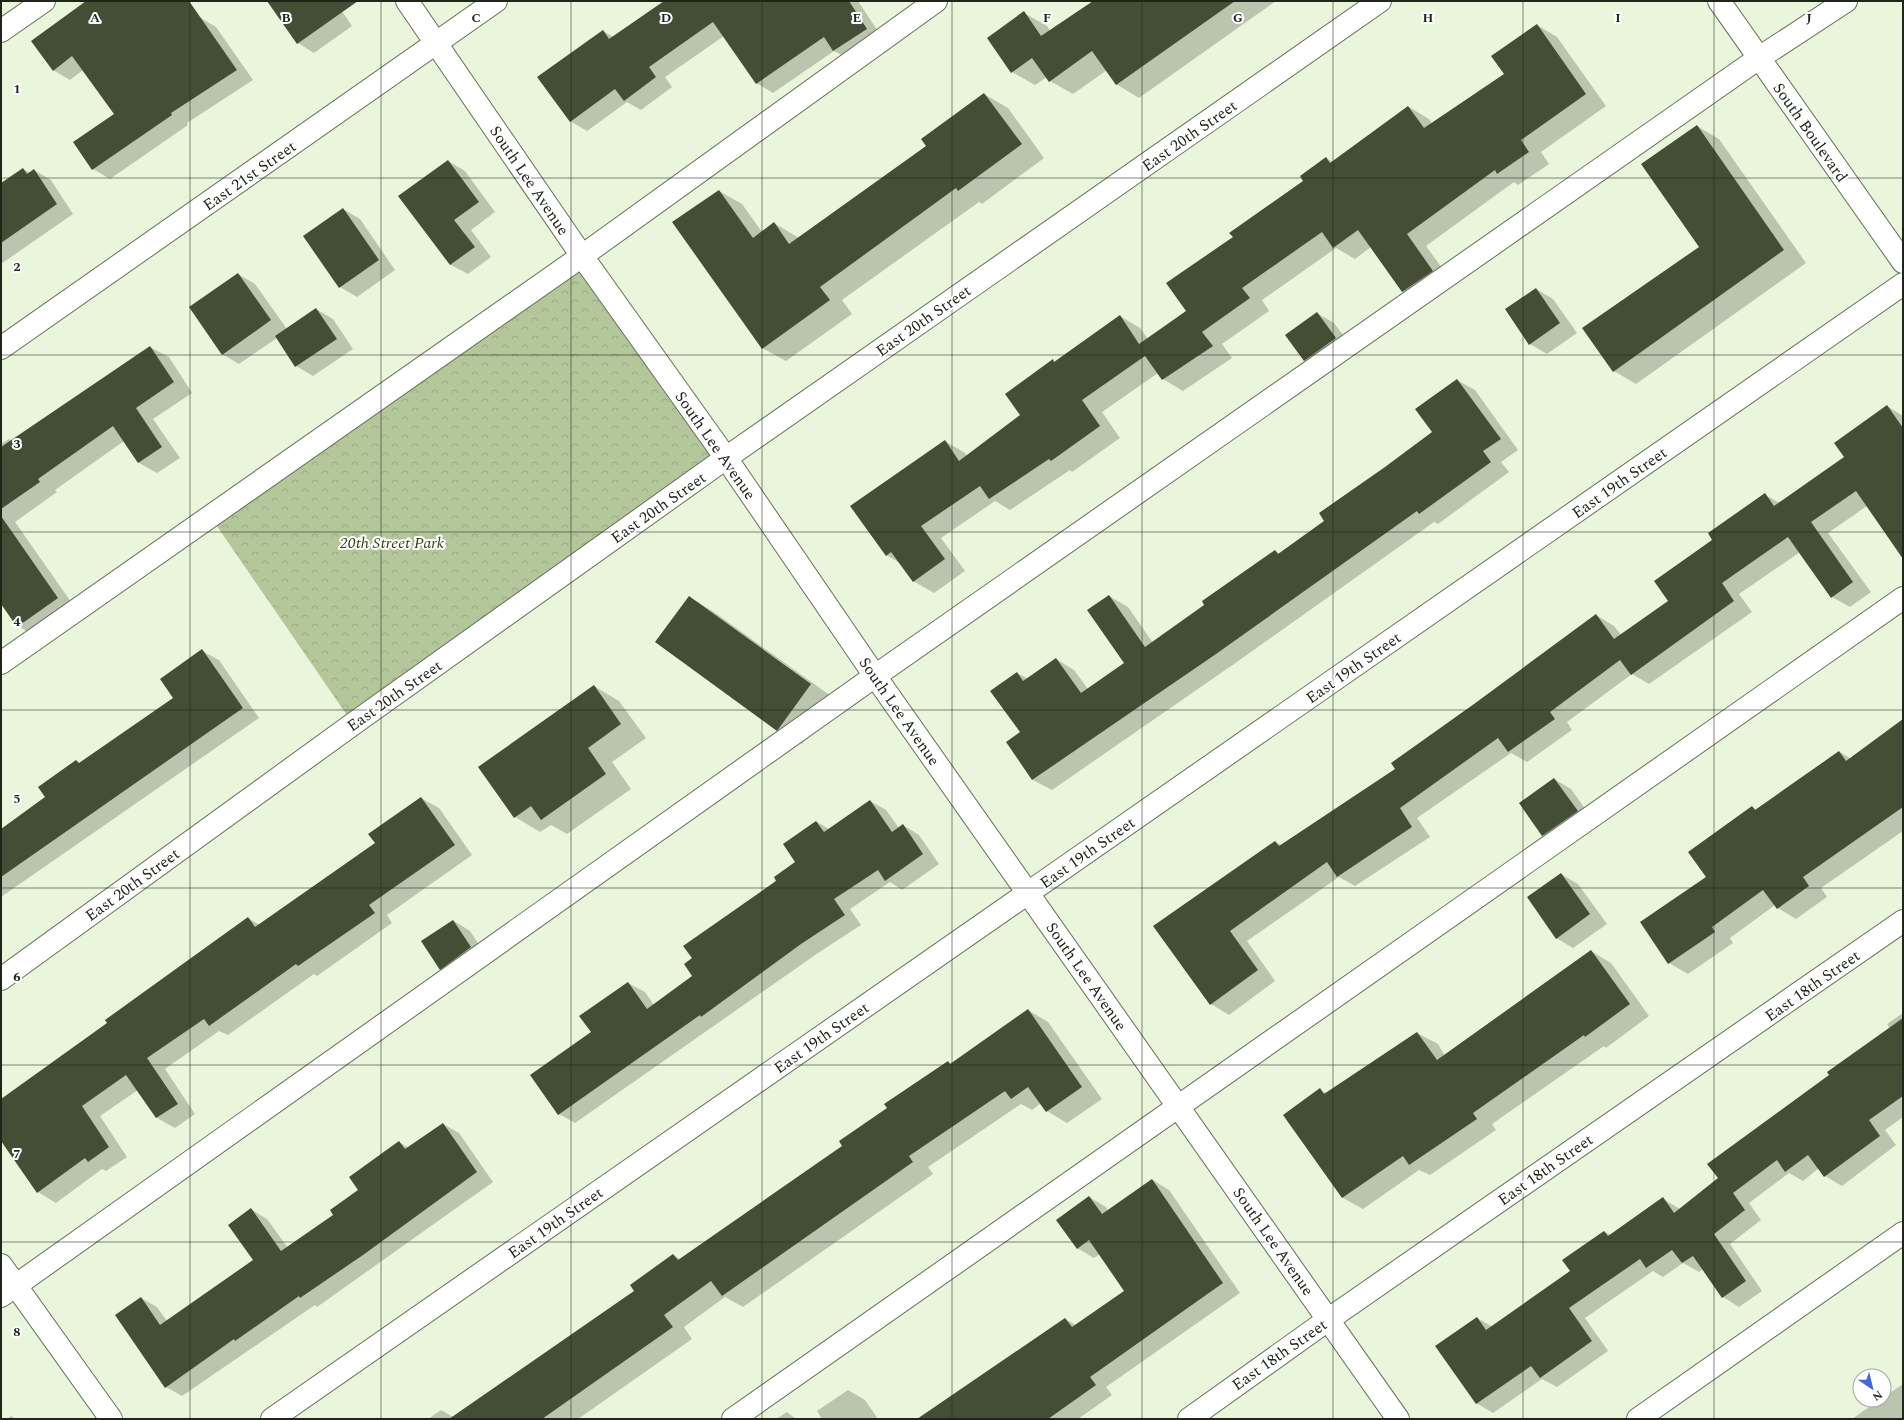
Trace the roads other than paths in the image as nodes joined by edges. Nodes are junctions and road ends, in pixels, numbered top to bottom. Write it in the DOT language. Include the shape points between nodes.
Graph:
graph roads {
  1 [pos="44,1"];
  2 [pos="407,1"];
  3 [pos="496,1"];
  4 [pos="936,1"];
  5 [pos="1380,1"];
  6 [pos="1719,1"];
  7 [pos="1829,1"];
  8 [pos="1846,1"];
  9 [pos="1,31"];
  10 [pos="437,43"];
  11 [pos="1758,58"];
  12 [pos="582,256"];
  13 [pos="1903,262"];
  14 [pos="1903,284"];
  15 [pos="1,348"];
  16 [pos="726,458"];
  17 [pos="1903,598"];
  18 [pos="1,663"];
  19 [pos="875,676"];
  20 [pos="1028,893"];
  21 [pos="1903,922"];
  22 [pos="1,979"];
  23 [pos="1178,1105"];
  24 [pos="1903,1233"];
  25 [pos="1,1265"];
  26 [pos="8,1291"];
  27 [pos="1329,1319"];
  28 [pos="111,1419"];
  29 [pos="272,1419"];
  30 [pos="733,1419"];
  31 [pos="1188,1419"];
  32 [pos="1398,1419"];
  33 [pos="1638,1419"];
  1 -- 9 [label="street"];
  2 -- 10 [label="street, South Lee Avenue"];
  3 -- 10 [label="street, East 21st Street"];
  4 -- 12 [label="street"];
  5 -- 16 [label="street, East 20th Street"];
  6 -- 11 [label="street, South Boulevard"];
  7 -- 11 [label="street"];
  8 -- 11 [label="street"];
  10 -- 12 [label="street, South Lee Avenue"];
  10 -- 15 [label="street, East 21st Street"];
  11 -- 13 [label="street, South Boulevard"];
  11 -- 19 [label="street"];
  12 -- 16 [label="street, South Lee Avenue"];
  12 -- 18 [label="street"];
  14 -- 20 [label="street, East 19th Street"];
  16 -- 19 [label="street, South Lee Avenue"];
  16 -- 22 [label="street, East 20th Street" via="359,719"];
  17 -- 23 [label="street"];
  19 -- 20 [label="street, South Lee Avenue"];
  19 -- 26 [label="street"];
  20 -- 23 [label="street, South Lee Avenue"];
  20 -- 29 [label="street, East 19th Street"];
  21 -- 27 [label="street, East 18th Street"];
  23 -- 27 [label="street, South Lee Avenue"];
  23 -- 30 [label="street"];
  24 -- 33 [label="street"];
  25 -- 26 [label="street"];
  26 -- 28 [label="street"];
  27 -- 31 [label="street, East 18th Street"];
  27 -- 32 [label="street, South Lee Avenue"];
}
